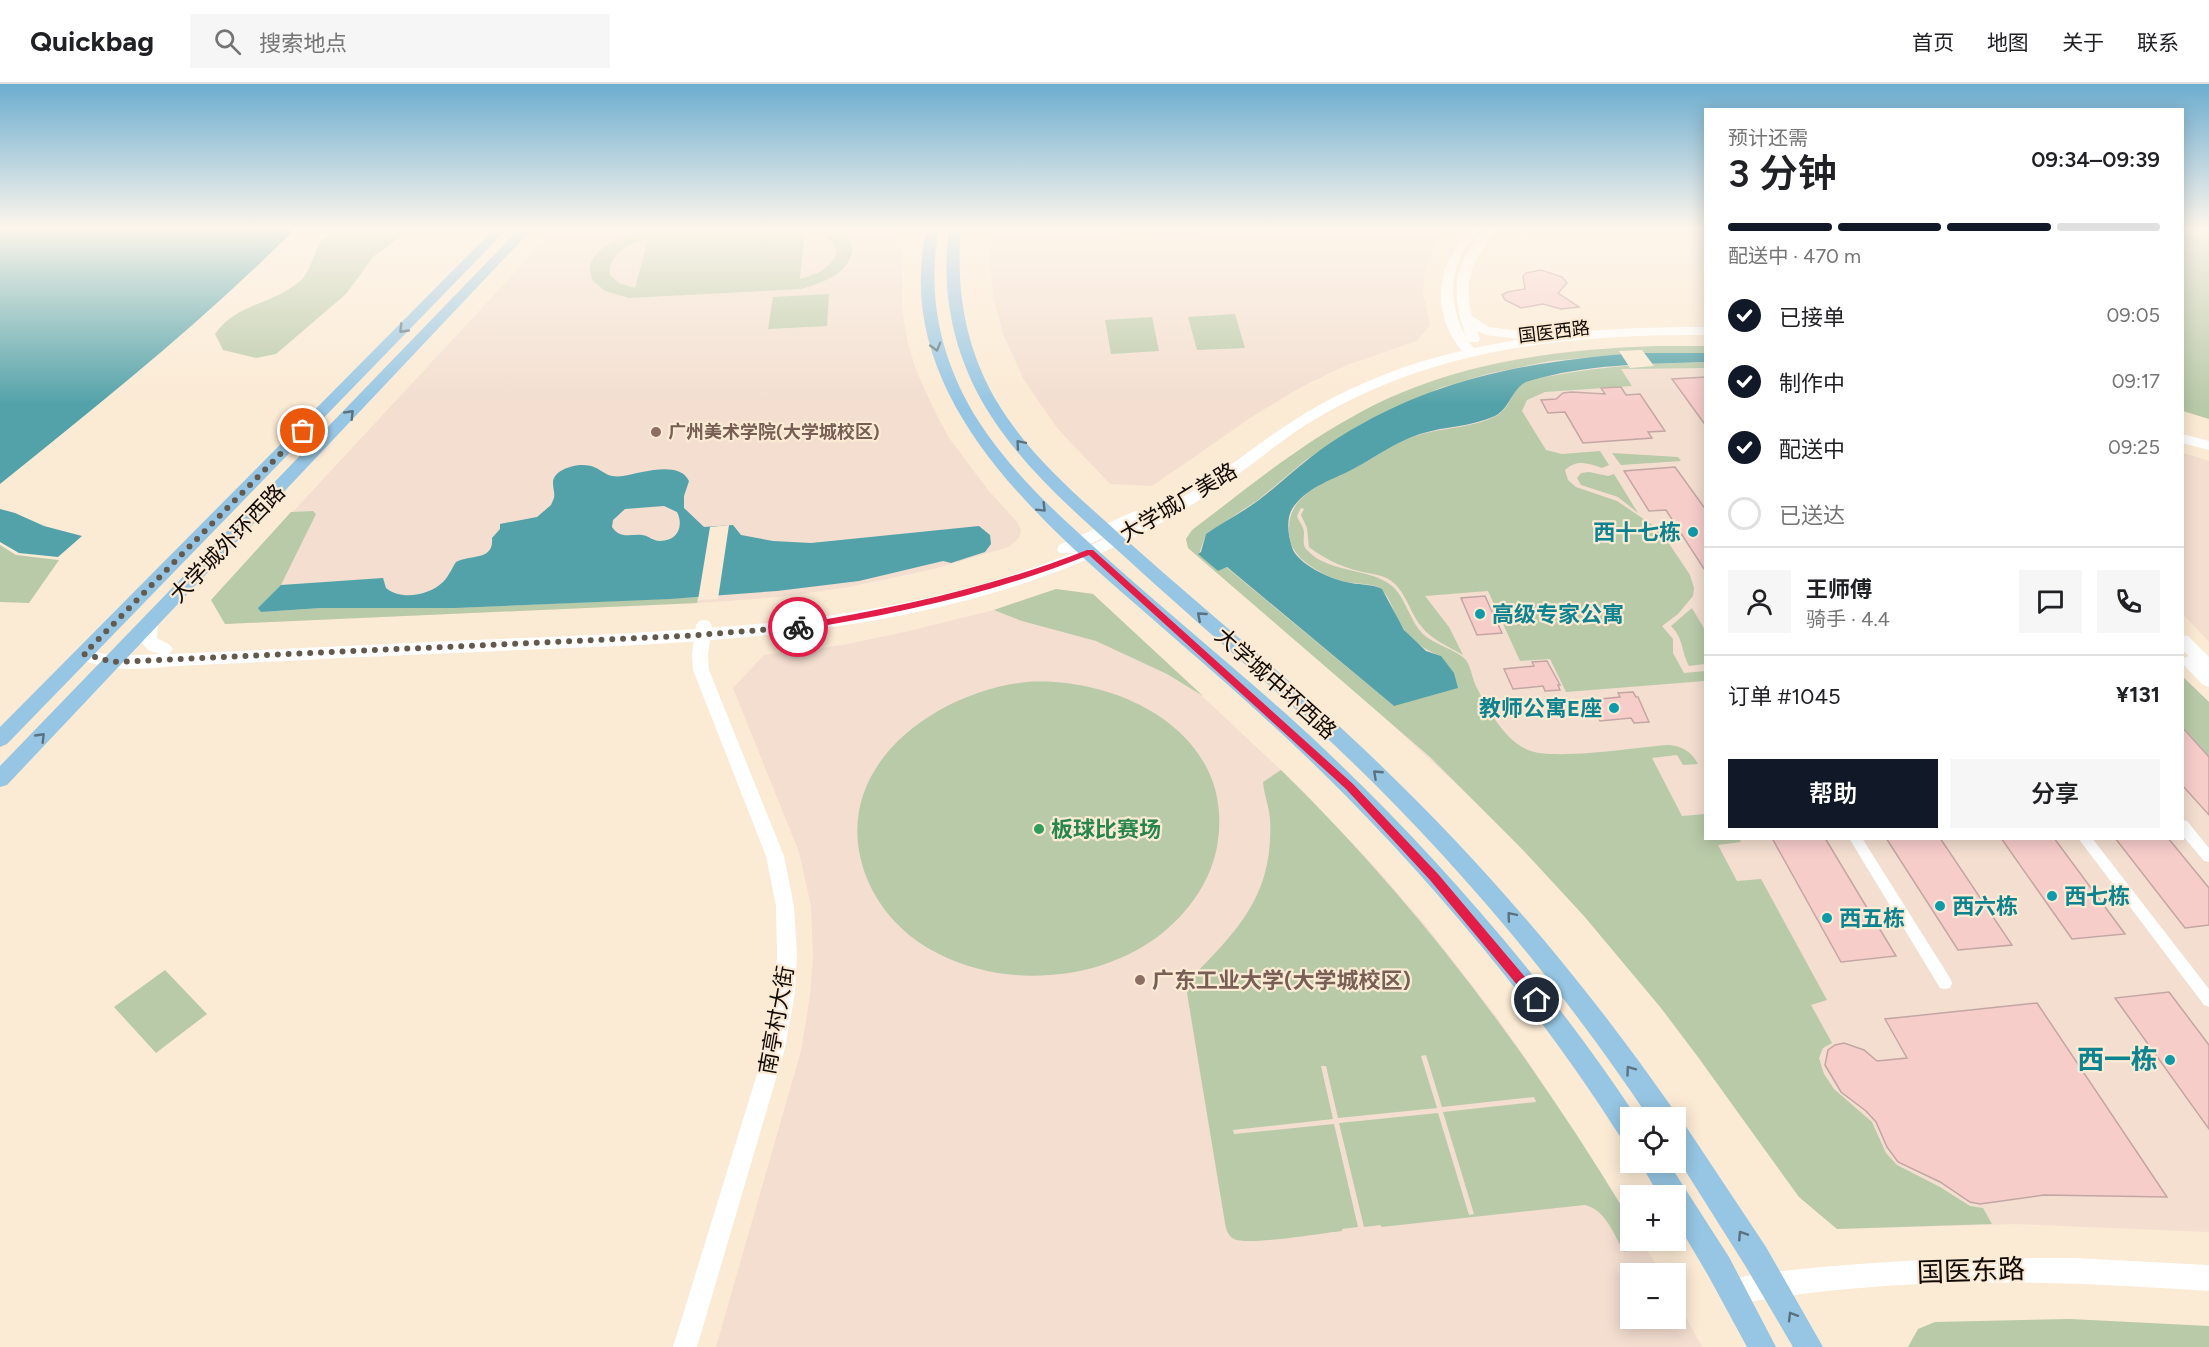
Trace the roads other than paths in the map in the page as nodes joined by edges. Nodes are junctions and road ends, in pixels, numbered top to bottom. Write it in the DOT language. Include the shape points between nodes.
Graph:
graph roads {
  1 [pos="445,286"];
  2 [pos="472,286"];
  3 [pos="926,286"];
  4 [pos="952,286"];
  5 [pos="1449,286"];
  6 [pos="1461,286"];
  7 [pos="1465,317"];
  8 [pos="1704,326"];
  9 [pos="1704,332"];
  10 [pos="1521,335"];
  11 [pos="1473,348"];
  12 [pos="2184,432"];
  13 [pos="2184,439"];
  14 [pos="2209,440"];
  15 [pos="2209,446"];
  16 [pos="1110,535"];
  17 [pos="1085,547"];
  18 [pos="150,623"];
  19 [pos="703,630"];
  20 [pos="2184,642"];
  21 [pos="84,654"];
  22 [pos="161,655"];
  23 [pos="119,656"];
  24 [pos="2184,657"];
  25 [pos="2209,666"];
  26 [pos="59,679"];
  27 [pos="2209,681"];
  28 [pos="93,684"];
  29 [pos="0,739"];
  30 [pos="0,779"];
  31 [pos="2184,827"];
  32 [pos="1856,840"];
  33 [pos="2086,840"];
  34 [pos="2209,857"];
  35 [pos="1945,983"];
  36 [pos="2209,1000"];
  37 [pos="1656,1107"];
  38 [pos="1620,1112"];
  39 [pos="1686,1150"];
  40 [pos="1686,1215"];
  41 [pos="2209,1278"];
  42 [pos="1773,1285"];
  43 [pos="1733,1292"];
  44 [pos="685,1347"];
  45 [pos="1762,1347"];
  46 [pos="1809,1347"];
  1 -- 21 [label="main road, 大学城外环西路, one-way"];
  18 -- 2 [label="main road, 大学城外环西路, one-way"];
  3 -- 17 [label="main road, 大学城中环西路, one-way" via="934,340 945,373 966,413 998,460"];
  16 -- 4 [label="main road, 大学城中环西路, one-way" via="1022,448 998,415 968,356"];
  5 -- 11 [label="main road" via="1449,305"];
  6 -- 7 [label="main road"];
  7 -- 10 [label="main road" via="1486,331"];
  7 -- 11 [label="main road"];
  8 -- 10 [label="main road, 国医西路" via="1616,326"];
  9 -- 11 [label="main road, 国医西路" via="1584,334"];
  10 -- 11 [label="main road, 国医西路"];
  11 -- 16 [label="main road, 大学城广美路" via="1391,376 1339,400 1303,420 1206,489"];
  12 -- 14 [label="main road"];
  13 -- 15 [label="main road"];
  16 -- 17 [label="main road, 大学城广美路"];
  37 -- 16 [label="main road, 大学城中环西路, one-way" via="1539,950 1404,800 1309,710"];
  17 -- 19 [label="main road, 大学城广美路" via="1003,584 921,605 807,626"];
  17 -- 38 [label="main road, 大学城中环西路" via="1334,771 1399,838 1551,1017"];
  18 -- 22 [label="main road" via="148,640"];
  18 -- 23 [label="main road, 大学城外环西路"];
  19 -- 22 [label="main road, 大学城广美路"];
  19 -- 44 [label="street, 南亭村大街" via="701,670 775,856 785,906 787,955 775,1048"];
  20 -- 25 [label="street"];
  21 -- 23 [label="main road, 大学城广美路"];
  21 -- 26 [label="main road, 大学城外环西路"];
  22 -- 23 [label="main road, 大学城广美路"];
  22 -- 28 [label="main road" via="118,670"];
  23 -- 28 [label="main road, 大学城外环西路"];
  24 -- 27 [label="street"];
  26 -- 28 [label="main road" via="86,668 95,671"];
  26 -- 29 [label="main road, 大学城外环西路"];
  30 -- 28 [label="main road, 大学城外环西路, one-way"];
  31 -- 34 [label="street"];
  32 -- 35 [label="street"];
  33 -- 36 [label="street"];
  42 -- 39 [label="main road, one-way"];
  40 -- 43 [label="main road"];
  41 -- 42 [label="main road, 国医东路" via="2010,1269"];
  42 -- 43 [label="main road, 国医东路"];
  46 -- 42 [label="main road, one-way"];
  43 -- 45 [label="main road"];
}
